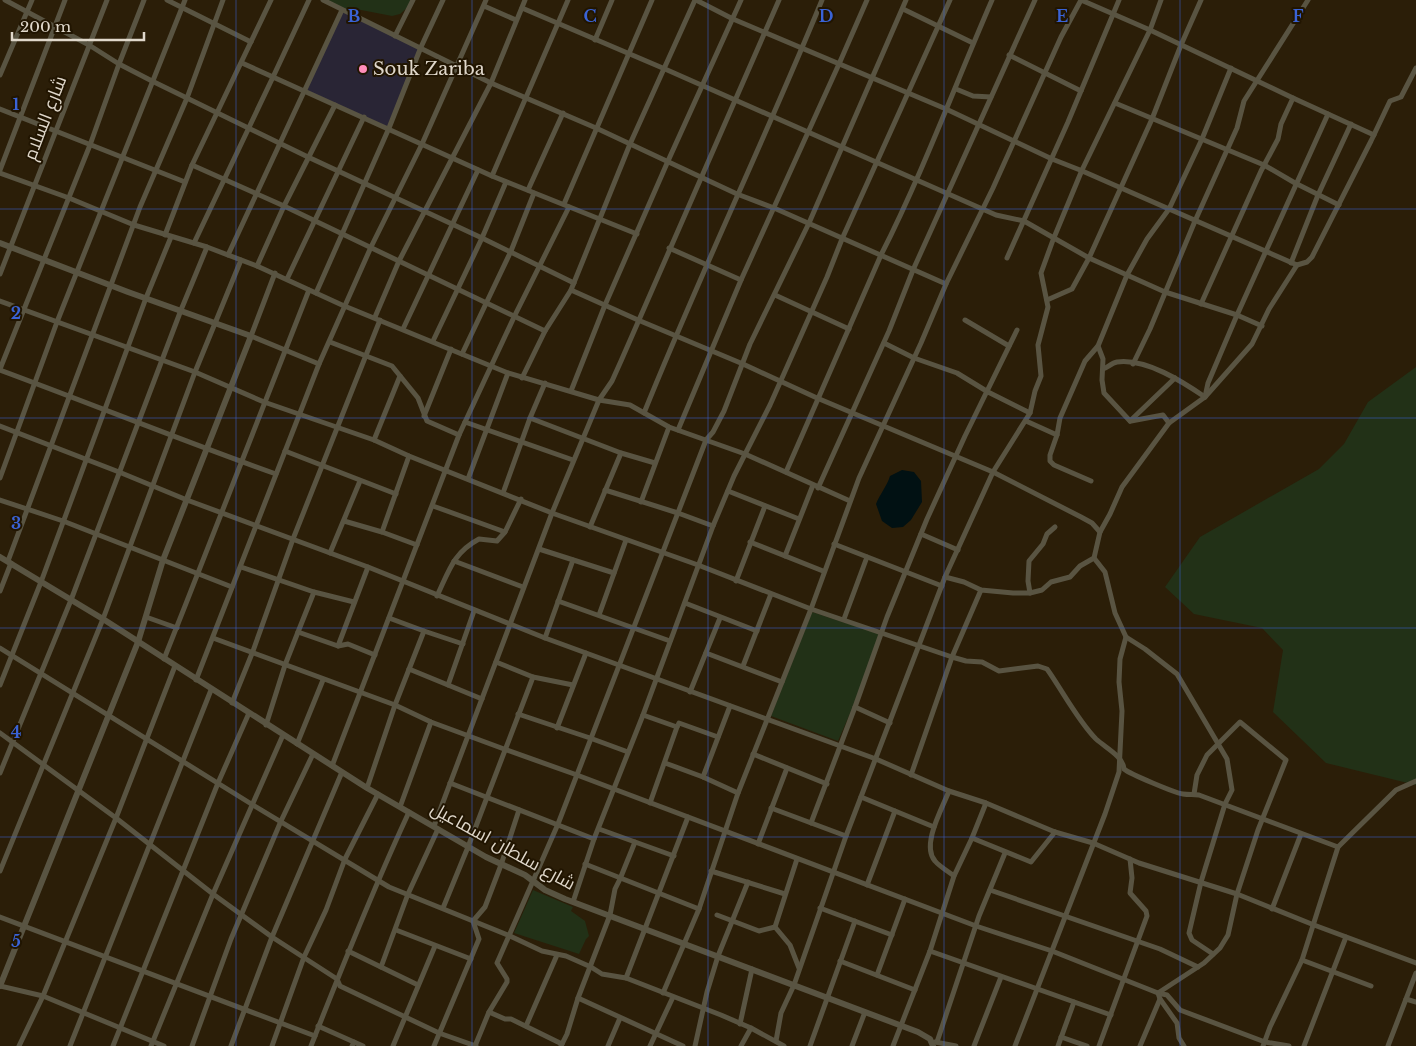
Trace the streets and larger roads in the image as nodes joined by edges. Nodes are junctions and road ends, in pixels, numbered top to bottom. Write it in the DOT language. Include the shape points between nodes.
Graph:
graph roads {
  1 [pos="4,0"];
  2 [pos="32,0"];
  3 [pos="66,0"];
  4 [pos="107,0"];
  5 [pos="144,0"];
  6 [pos="167,0"];
  7 [pos="185,0"];
  8 [pos="223,0"];
  9 [pos="271,0"];
  10 [pos="309,0"];
  11 [pos="323,0"];
  12 [pos="413,0"];
  13 [pos="442,0"];
  14 [pos="525,0"];
  15 [pos="568,0"];
  16 [pos="612,0"];
  17 [pos="652,0"];
  18 [pos="696,0"];
  19 [pos="740,0"];
  20 [pos="779,0"];
  21 [pos="822,0"];
  22 [pos="867,0"];
  23 [pos="906,0"];
  24 [pos="950,0"];
  25 [pos="992,0"];
  26 [pos="1035,0"];
  27 [pos="1119,0"];
  28 [pos="1161,0"];
  29 [pos="1201,0"];
  30 [pos="1308,0"];
  31 [pos="485,3"];
  32 [pos="182,7"];
  33 [pos="522,8"];
  34 [pos="903,9"];
  35 [pos="342,10"];
  36 [pos="27,11"];
  37 [pos="1114,14"];
  38 [pos="733,18"];
  39 [pos="516,20"];
  40 [pos="214,23"];
  41 [pos="557,23"];
  42 [pos="56,26"];
  43 [pos="938,27"];
  44 [pos="1150,30"];
  45 [pos="765,32"];
  46 [pos="395,36"];
  47 [pos="595,40"];
  48 [pos="251,42"];
  49 [pos="973,42"];
  50 [pos="89,44"];
  51 [pos="1181,45"];
  52 [pos="421,47"];
  53 [pos="803,47"];
  54 [pos="629,54"];
  55 [pos="1009,56"];
  56 [pos="242,63"];
  57 [pos="119,64"];
  58 [pos="840,64"];
  59 [pos="457,66"];
  60 [pos="1231,68"];
  61 [pos="1416,68"];
  62 [pos="665,69"];
  63 [pos="1045,73"];
  64 [pos="0,75"];
  65 [pos="274,77"];
  66 [pos="871,78"];
  67 [pos="152,81"];
  68 [pos="1256,81"];
  69 [pos="491,82"];
  70 [pos="701,86"];
  71 [pos="956,89"];
  72 [pos="305,91"];
  73 [pos="1081,91"];
  74 [pos="908,94"];
  75 [pos="525,96"];
  76 [pos="991,97"];
  77 [pos="186,98"];
  78 [pos="1293,98"];
  79 [pos="734,100"];
  80 [pos="1115,103"];
  81 [pos="335,104"];
  82 [pos="0,109"];
  83 [pos="946,109"];
  84 [pos="563,113"];
  85 [pos="217,114"];
  86 [pos="1328,114"];
  87 [pos="20,117"];
  88 [pos="364,117"];
  89 [pos="771,117"];
  90 [pos="1152,119"];
  91 [pos="980,124"];
  92 [pos="1351,124"];
  93 [pos="389,128"];
  94 [pos="596,128"];
  95 [pos="248,129"];
  96 [pos="54,131"];
  97 [pos="808,132"];
  98 [pos="1374,135"];
  99 [pos="1202,139"];
  100 [pos="1014,142"];
  101 [pos="280,144"];
  102 [pos="422,144"];
  103 [pos="630,144"];
  104 [pos="90,145"];
  105 [pos="841,147"];
  106 [pos="1228,148"];
  107 [pos="124,156"];
  108 [pos="308,158"];
  109 [pos="453,158"];
  110 [pos="1052,159"];
  111 [pos="668,161"];
  112 [pos="877,162"];
  113 [pos="1264,164"];
  114 [pos="192,166"];
  115 [pos="156,169"];
  116 [pos="338,170"];
  117 [pos="478,170"];
  118 [pos="1082,170"];
  119 [pos="0,171"];
  120 [pos="492,176"];
  121 [pos="702,176"];
  122 [pos="916,179"];
  123 [pos="225,180"];
  124 [pos="185,182"];
  125 [pos="506,182"];
  126 [pos="365,183"];
  127 [pos="1295,183"];
  128 [pos="34,185"];
  129 [pos="1120,188"];
  130 [pos="528,190"];
  131 [pos="534,193"];
  132 [pos="257,194"];
  133 [pos="737,194"];
  134 [pos="947,194"];
  135 [pos="1318,194"];
  136 [pos="395,197"];
  137 [pos="69,198"];
  138 [pos="566,205"];
  139 [pos="1339,205"];
  140 [pos="284,206"];
  141 [pos="774,208"];
  142 [pos="1169,208"];
  143 [pos="983,209"];
  144 [pos="102,211"];
  145 [pos="424,211"];
  146 [pos="601,219"];
  147 [pos="314,221"];
  148 [pos="1024,221"];
  149 [pos="1195,221"];
  150 [pos="809,223"];
  151 [pos="134,225"];
  152 [pos="453,225"];
  153 [pos="342,234"];
  154 [pos="637,234"];
  155 [pos="168,236"];
  156 [pos="1054,237"];
  157 [pos="1231,237"];
  158 [pos="482,238"];
  159 [pos="842,239"];
  160 [pos="0,243"];
  161 [pos="194,243"];
  162 [pos="10,247"];
  163 [pos="207,247"];
  164 [pos="371,247"];
  165 [pos="669,248"];
  166 [pos="510,251"];
  167 [pos="1266,252"];
  168 [pos="228,254"];
  169 [pos="881,255"];
  170 [pos="1006,258"];
  171 [pos="1090,258"];
  172 [pos="44,260"];
  173 [pos="241,260"];
  174 [pos="399,261"];
  175 [pos="1294,264"];
  176 [pos="706,265"];
  177 [pos="257,266"];
  178 [pos="540,266"];
  179 [pos="913,270"];
  180 [pos="77,272"];
  181 [pos="274,273"];
  182 [pos="0,274"];
  183 [pos="429,275"];
  184 [pos="1127,275"];
  185 [pos="287,279"];
  186 [pos="741,280"];
  187 [pos="574,283"];
  188 [pos="946,284"];
  189 [pos="112,286"];
  190 [pos="458,288"];
  191 [pos="310,290"];
  192 [pos="571,290"];
  193 [pos="1165,292"];
  194 [pos="316,293"];
  195 [pos="775,295"];
  196 [pos="146,298"];
  197 [pos="1047,300"];
  198 [pos="0,301"];
  199 [pos="487,302"];
  200 [pos="1201,304"];
  201 [pos="606,305"];
  202 [pos="345,306"];
  203 [pos="24,310"];
  204 [pos="181,310"];
  205 [pos="811,313"];
  206 [pos="515,315"];
  207 [pos="1237,315"];
  208 [pos="377,318"];
  209 [pos="638,320"];
  210 [pos="965,320"];
  211 [pos="57,322"];
  212 [pos="215,323"];
  213 [pos="1262,326"];
  214 [pos="403,329"];
  215 [pos="849,329"];
  216 [pos="545,330"];
  217 [pos="1017,330"];
  218 [pos="92,335"];
  219 [pos="251,336"];
  220 [pos="675,336"];
  221 [pos="433,341"];
  222 [pos="330,342"];
  223 [pos="884,343"];
  224 [pos="1009,346"];
  225 [pos="1098,346"];
  226 [pos="128,348"];
  227 [pos="451,349"];
  228 [pos="285,350"];
  229 [pos="711,351"];
  230 [pos="462,354"];
  231 [pos="365,356"];
  232 [pos="914,358"];
  233 [pos="162,360"];
  234 [pos="319,364"];
  235 [pos="742,364"];
  236 [pos="1133,364"];
  237 [pos="491,366"];
  238 [pos="0,369"];
  239 [pos="1103,369"];
  240 [pos="196,372"];
  241 [pos="508,373"];
  242 [pos="400,376"];
  243 [pos="522,378"];
  244 [pos="1175,378"];
  245 [pos="780,381"];
  246 [pos="35,383"];
  247 [pos="545,383"];
  248 [pos="231,388"];
  249 [pos="571,391"];
  250 [pos="988,392"];
  251 [pos="69,396"];
  252 [pos="1205,397"];
  253 [pos="817,398"];
  254 [pos="599,400"];
  255 [pos="264,402"];
  256 [pos="104,409"];
  257 [pos="851,412"];
  258 [pos="644,413"];
  259 [pos="1030,413"];
  260 [pos="300,415"];
  261 [pos="424,416"];
  262 [pos="530,418"];
  263 [pos="1026,421"];
  264 [pos="1130,421"];
  265 [pos="138,422"];
  266 [pos="465,422"];
  267 [pos="1170,423"];
  268 [pos="0,426"];
  269 [pos="882,426"];
  270 [pos="337,427"];
  271 [pos="669,427"];
  272 [pos="487,430"];
  273 [pos="678,430"];
  274 [pos="16,432"];
  275 [pos="459,435"];
  276 [pos="1058,435"];
  277 [pos="172,436"];
  278 [pos="583,438"];
  279 [pos="374,440"];
  280 [pos="706,440"];
  281 [pos="522,441"];
  282 [pos="50,446"];
  283 [pos="206,450"];
  284 [pos="285,451"];
  285 [pos="620,453"];
  286 [pos="744,454"];
  287 [pos="409,456"];
  288 [pos="955,457"];
  289 [pos="86,459"];
  290 [pos="574,460"];
  291 [pos="242,462"];
  292 [pos="655,463"];
  293 [pos="323,465"];
  294 [pos="446,471"];
  295 [pos="119,472"];
  296 [pos="786,472"];
  297 [pos="993,472"];
  298 [pos="276,474"];
  299 [pos="0,478"];
  300 [pos="468,479"];
  301 [pos="360,481"];
  302 [pos="1091,481"];
  303 [pos="153,486"];
  304 [pos="816,486"];
  305 [pos="605,490"];
  306 [pos="728,491"];
  307 [pos="503,493"];
  308 [pos="396,494"];
  309 [pos="521,499"];
  310 [pos="0,500"];
  311 [pos="187,500"];
  312 [pos="850,501"];
  313 [pos="641,502"];
  314 [pos="433,506"];
  315 [pos="765,506"];
  316 [pos="27,509"];
  317 [pos="552,513"];
  318 [pos="678,513"];
  319 [pos="223,514"];
  320 [pos="799,520"];
  321 [pos="63,521"];
  322 [pos="344,521"];
  323 [pos="257,525"];
  324 [pos="713,526"];
  325 [pos="590,527"];
  326 [pos="1055,527"];
  327 [pos="382,532"];
  328 [pos="506,532"];
  329 [pos="1100,532"];
  330 [pos="96,534"];
  331 [pos="921,534"];
  332 [pos="293,539"];
  333 [pos="626,540"];
  334 [pos="750,542"];
  335 [pos="834,544"];
  336 [pos="417,545"];
  337 [pos="130,548"];
  338 [pos="538,549"];
  339 [pos="958,550"];
  340 [pos="330,553"];
  341 [pos="662,553"];
  342 [pos="785,556"];
  343 [pos="0,557"];
  344 [pos="867,557"];
  345 [pos="1094,558"];
  346 [pos="163,560"];
  347 [pos="573,560"];
  348 [pos="454,561"];
  349 [pos="10,562"];
  350 [pos="698,565"];
  351 [pos="240,566"];
  352 [pos="368,568"];
  353 [pos="824,571"];
  354 [pos="906,571"];
  355 [pos="614,573"];
  356 [pos="198,574"];
  357 [pos="945,578"];
  358 [pos="278,580"];
  359 [pos="736,581"];
  360 [pos="41,582"];
  361 [pos="402,582"];
  362 [pos="942,586"];
  363 [pos="232,587"];
  364 [pos="523,587"];
  365 [pos="981,590"];
  366 [pos="0,591"];
  367 [pos="314,592"];
  368 [pos="1030,593"];
  369 [pos="771,594"];
  370 [pos="437,596"];
  371 [pos="71,600"];
  372 [pos="558,601"];
  373 [pos="354,602"];
  374 [pos="685,603"];
  375 [pos="811,608"];
  376 [pos="474,610"];
  377 [pos="146,616"];
  378 [pos="599,616"];
  379 [pos="389,618"];
  380 [pos="720,618"];
  381 [pos="102,619"];
  382 [pos="844,619"];
  383 [pos="510,623"];
  384 [pos="635,627"];
  385 [pos="177,628"];
  386 [pos="424,631"];
  387 [pos="757,631"];
  388 [pos="298,632"];
  389 [pos="882,632"];
  390 [pos="1126,637"];
  391 [pos="213,638"];
  392 [pos="545,638"];
  393 [pos="670,641"];
  394 [pos="138,642"];
  395 [pos="463,644"];
  396 [pos="919,645"];
  397 [pos="338,646"];
  398 [pos="0,648"];
  399 [pos="253,651"];
  400 [pos="586,652"];
  401 [pos="706,653"];
  402 [pos="12,655"];
  403 [pos="375,655"];
  404 [pos="952,657"];
  405 [pos="164,659"];
  406 [pos="496,662"];
  407 [pos="285,665"];
  408 [pos="618,665"];
  409 [pos="175,666"];
  410 [pos="742,666"];
  411 [pos="409,669"];
  412 [pos="41,673"];
  413 [pos="533,677"];
  414 [pos="656,679"];
  415 [pos="196,680"];
  416 [pos="323,680"];
  417 [pos="782,682"];
  418 [pos="0,685"];
  419 [pos="573,685"];
  420 [pos="448,686"];
  421 [pos="211,690"];
  422 [pos="361,692"];
  423 [pos="690,692"];
  424 [pos="72,693"];
  425 [pos="482,699"];
  426 [pos="232,702"];
  427 [pos="395,705"];
  428 [pos="730,706"];
  429 [pos="855,707"];
  430 [pos="249,714"];
  431 [pos="518,714"];
  432 [pos="643,715"];
  433 [pos="109,716"];
  434 [pos="767,718"];
  435 [pos="432,722"];
  436 [pos="890,723"];
  437 [pos="266,725"];
  438 [pos="677,727"];
  439 [pos="557,728"];
  440 [pos="0,733"];
  441 [pos="283,736"];
  442 [pos="468,736"];
  443 [pos="146,738"];
  444 [pos="590,738"];
  445 [pos="718,738"];
  446 [pos="13,741"];
  447 [pos="297,744"];
  448 [pos="1218,744"];
  449 [pos="841,746"];
  450 [pos="504,749"];
  451 [pos="628,752"];
  452 [pos="313,754"];
  453 [pos="753,754"];
  454 [pos="1119,758"];
  455 [pos="876,759"];
  456 [pos="183,762"];
  457 [pos="665,763"];
  458 [pos="44,765"];
  459 [pos="332,766"];
  460 [pos="787,768"];
  461 [pos="342,772"];
  462 [pos="0,773"];
  463 [pos="911,774"];
  464 [pos="577,775"];
  465 [pos="703,777"];
  466 [pos="1416,781"];
  467 [pos="218,784"];
  468 [pos="450,784"];
  469 [pos="827,784"];
  470 [pos="367,788"];
  471 [pos="78,790"];
  472 [pos="613,790"];
  473 [pos="949,791"];
  474 [pos="738,793"];
  475 [pos="378,794"];
  476 [pos="1194,794"];
  477 [pos="486,797"];
  478 [pos="861,797"];
  479 [pos="650,803"];
  480 [pos="986,803"];
  481 [pos="1225,804"];
  482 [pos="252,805"];
  483 [pos="400,807"];
  484 [pos="771,808"];
  485 [pos="519,810"];
  486 [pos="895,811"];
  487 [pos="409,812"];
  488 [pos="688,817"];
  489 [pos="116,818"];
  490 [pos="1263,818"];
  491 [pos="281,822"];
  492 [pos="811,823"];
  493 [pos="558,824"];
  494 [pos="436,827"];
  495 [pos="934,827"];
  496 [pos="599,829"];
  497 [pos="724,831"];
  498 [pos="1055,832"];
  499 [pos="1300,834"];
  500 [pos="846,836"];
  501 [pos="972,838"];
  502 [pos="594,839"];
  503 [pos="313,840"];
  504 [pos="635,842"];
  505 [pos="1093,843"];
  506 [pos="758,844"];
  507 [pos="149,845"];
  508 [pos="468,847"];
  509 [pos="1338,847"];
  510 [pos="1005,853"];
  511 [pos="674,856"];
  512 [pos="345,859"];
  513 [pos="797,859"];
  514 [pos="1130,859"];
  515 [pos="585,864"];
  516 [pos="501,865"];
  517 [pos="0,871"];
  518 [pos="183,871"];
  519 [pos="711,871"];
  520 [pos="833,872"];
  521 [pos="954,876"];
  522 [pos="620,879"];
  523 [pos="378,880"];
  524 [pos="533,881"];
  525 [pos="748,882"];
  526 [pos="1201,882"];
  527 [pos="867,885"];
  528 [pos="990,890"];
  529 [pos="213,894"];
  530 [pos="408,894"];
  531 [pos="660,894"];
  532 [pos="785,894"];
  533 [pos="1237,894"];
  534 [pos="905,899"];
  535 [pos="573,902"];
  536 [pos="443,908"];
  537 [pos="820,908"];
  538 [pos="699,909"];
  539 [pos="1272,909"];
  540 [pos="943,913"];
  541 [pos="242,914"];
  542 [pos="610,915"];
  543 [pos="717,915"];
  544 [pos="1065,915"];
  545 [pos="0,917"];
  546 [pos="473,921"];
  547 [pos="732,921"];
  548 [pos="855,921"];
  549 [pos="1314,925"];
  550 [pos="976,926"];
  551 [pos="25,927"];
  552 [pos="775,927"];
  553 [pos="645,928"];
  554 [pos="396,930"];
  555 [pos="892,935"];
  556 [pos="272,936"];
  557 [pos="510,936"];
  558 [pos="1346,937"];
  559 [pos="1137,940"];
  560 [pos="64,942"];
  561 [pos="684,943"];
  562 [pos="435,946"];
  563 [pos="348,951"];
  564 [pos="930,951"];
  565 [pos="1052,951"];
  566 [pos="1213,954"];
  567 [pos="557,955"];
  568 [pos="718,956"];
  569 [pos="106,957"];
  570 [pos="304,957"];
  571 [pos="471,959"];
  572 [pos="840,960"];
  573 [pos="1302,960"];
  574 [pos="962,963"];
  575 [pos="1416,963"];
  576 [pos="381,966"];
  577 [pos="591,967"];
  578 [pos="1198,967"];
  579 [pos="799,968"];
  580 [pos="752,969"];
  581 [pos="142,970"];
  582 [pos="1333,972"];
  583 [pos="1416,973"];
  584 [pos="877,975"];
  585 [pos="1001,977"];
  586 [pos="626,978"];
  587 [pos="336,979"];
  588 [pos="1123,980"];
  589 [pos="178,984"];
  590 [pos="418,985"];
  591 [pos="0,986"];
  592 [pos="794,986"];
  593 [pos="1371,986"];
  594 [pos="1037,988"];
  595 [pos="915,990"];
  596 [pos="663,993"];
  597 [pos="1158,993"];
  598 [pos="42,996"];
  599 [pos="211,996"];
  600 [pos="673,997"];
  601 [pos="578,998"];
  602 [pos="828,998"];
  603 [pos="1406,998"];
  604 [pos="1160,999"];
  605 [pos="1074,1002"];
  606 [pos="1416,1002"];
  607 [pos="705,1008"];
  608 [pos="245,1010"];
  609 [pos="489,1012"];
  610 [pos="865,1012"];
  611 [pos="83,1014"];
  612 [pos="1111,1015"];
  613 [pos="404,1018"];
  614 [pos="620,1018"];
  615 [pos="280,1023"];
  616 [pos="740,1024"];
  617 [pos="318,1026"];
  618 [pos="526,1026"];
  619 [pos="901,1026"];
  620 [pos="120,1028"];
  621 [pos="751,1028"];
  622 [pos="439,1034"];
  623 [pos="655,1034"];
  624 [pos="315,1036"];
  625 [pos="1061,1037"];
  626 [pos="934,1043"];
  627 [pos="152,1044"];
  628 [pos="353,1044"];
  629 [pos="779,1044"];
  630 [pos="1264,1044"];
  631 [pos="561,1045"];
  632 [pos="19,1046"];
  633 [pos="70,1046"];
  634 [pos="113,1046"];
  635 [pos="164,1046"];
  636 [pos="192,1046"];
  637 [pos="231,1046"];
  638 [pos="272,1046"];
  639 [pos="311,1046"];
  640 [pos="363,1046"];
  641 [pos="393,1046"];
  642 [pos="434,1046"];
  643 [pos="475,1046"];
  644 [pos="608,1046"];
  645 [pos="650,1046"];
  646 [pos="683,1046"];
  647 [pos="695,1046"];
  648 [pos="741,1046"];
  649 [pos="810,1046"];
  650 [pos="852,1046"];
  651 [pos="893,1046"];
  652 [pos="956,1046"];
  653 [pos="974,1046"];
  654 [pos="1015,1046"];
  655 [pos="1058,1046"];
  656 [pos="1087,1046"];
  657 [pos="1099,1046"];
  658 [pos="1140,1046"];
  659 [pos="1184,1046"];
  660 [pos="1289,1046"];
  661 [pos="1304,1046"];
  662 [pos="1388,1046"];
  1 -- 36 [label="street"];
  2 -- 36 [label="street"];
  3 -- 42 [label="street"];
  4 -- 50 [label="street, شارع السلام"];
  5 -- 57 [label="street"];
  6 -- 32 [label="street"];
  7 -- 32 [label="street"];
  8 -- 40 [label="street"];
  9 -- 48 [label="street"];
  10 -- 65 [label="street"];
  11 -- 35 [label="street"];
  12 -- 46 [label="street"];
  13 -- 52 [label="street"];
  14 -- 33 [label="street"];
  15 -- 41 [label="street"];
  16 -- 47 [label="street"];
  17 -- 54 [label="street"];
  18 -- 38 [label="street"];
  18 -- 62 [label="street"];
  19 -- 38 [label="street"];
  20 -- 45 [label="street"];
  21 -- 53 [label="street"];
  22 -- 58 [label="street"];
  23 -- 34 [label="street"];
  24 -- 43 [label="street"];
  25 -- 49 [label="street"];
  26 -- 55 [label="street"];
  27 -- 37 [label="street"];
  28 -- 44 [label="street"];
  29 -- 51 [label="street"];
  30 -- 68 [label="street"];
  31 -- 39 [label="street"];
  31 -- 59 [label="street"];
  32 -- 40 [label="street"];
  32 -- 67 [label="street"];
  33 -- 39 [label="street"];
  33 -- 41 [label="street"];
  34 -- 43 [label="street"];
  34 -- 66 [label="street"];
  35 -- 46 [label="street"];
  35 -- 72 [label="street"];
  36 -- 42 [label="street"];
  36 -- 64 [label="street"];
  37 -- 44 [label="street"];
  37 -- 63 [label="street" via="1081,0"];
  37 -- 73 [label="street"];
  38 -- 45 [label="street"];
  38 -- 70 [label="street"];
  39 -- 69 [label="street"];
  40 -- 48 [label="street"];
  40 -- 77 [label="street"];
  41 -- 47 [label="street"];
  41 -- 75 [label="street"];
  42 -- 50 [label="street"];
  42 -- 87 [label="street"];
  43 -- 49 [label="street"];
  43 -- 74 [label="street"];
  44 -- 51 [label="street"];
  44 -- 80 [label="street"];
  45 -- 53 [label="street"];
  45 -- 79 [label="street"];
  46 -- 52 [label="street"];
  47 -- 54 [label="street"];
  48 -- 56 [label="street"];
  49 -- 71 [label="street"];
  50 -- 57 [label="street"];
  50 -- 96 [label="street, شارع السلام"];
  51 -- 60 [label="street"];
  51 -- 90 [label="street"];
  52 -- 59 [label="street"];
  52 -- 93 [label="street"];
  53 -- 58 [label="street"];
  53 -- 89 [label="street"];
  54 -- 62 [label="street"];
  54 -- 94 [label="street"];
  55 -- 63 [label="street"];
  55 -- 76 [label="street"];
  56 -- 65 [label="street"];
  56 -- 85 [label="street"];
  57 -- 67 [label="street"];
  57 -- 104 [label="street"];
  58 -- 66 [label="street"];
  58 -- 97 [label="street"];
  59 -- 69 [label="street"];
  59 -- 102 [label="street"];
  60 -- 68 [label="street"];
  60 -- 99 [label="street"];
  61 -- 98 [label="street" via="1401,97 1390,101"];
  62 -- 70 [label="street"];
  62 -- 103 [label="street"];
  63 -- 73 [label="street"];
  63 -- 100 [label="street"];
  65 -- 72 [label="street"];
  65 -- 95 [label="street"];
  66 -- 74 [label="street"];
  66 -- 105 [label="street"];
  67 -- 77 [label="street"];
  67 -- 107 [label="street"];
  68 -- 78 [label="street"];
  68 -- 106 [label="street" via="1244,101"];
  69 -- 75 [label="street"];
  69 -- 109 [label="street"];
  70 -- 79 [label="street"];
  70 -- 111 [label="street"];
  71 -- 76 [label="street" via="973,96"];
  71 -- 83 [label="street"];
  72 -- 81 [label="street"];
  72 -- 101 [label="street"];
  73 -- 110 [label="street"];
  74 -- 83 [label="street"];
  74 -- 112 [label="street"];
  75 -- 84 [label="street"];
  75 -- 120 [label="street"];
  76 -- 91 [label="street"];
  77 -- 85 [label="street"];
  77 -- 115 [label="street"];
  78 -- 86 [label="street"];
  78 -- 113 [label="street" via="1278,139"];
  79 -- 89 [label="street"];
  79 -- 121 [label="street"];
  80 -- 90 [label="street"];
  80 -- 118 [label="street"];
  81 -- 88 [label="street"];
  81 -- 108 [label="street"];
  82 -- 87 [label="street"];
  83 -- 91 [label="street"];
  83 -- 122 [label="street"];
  84 -- 94 [label="street"];
  84 -- 130 [label="street"];
  85 -- 95 [label="street"];
  85 -- 114 [label="street"];
  86 -- 92 [label="street"];
  86 -- 127 [label="street"];
  87 -- 96 [label="street"];
  87 -- 119 [label="street"];
  88 -- 93 [label="street"];
  88 -- 116 [label="street"];
  89 -- 97 [label="street"];
  89 -- 133 [label="street"];
  90 -- 99 [label="street"];
  90 -- 129 [label="street"];
  91 -- 100 [label="street"];
  91 -- 134 [label="street"];
  92 -- 98 [label="street"];
  92 -- 135 [label="street"];
  93 -- 102 [label="street"];
  93 -- 126 [label="street"];
  94 -- 103 [label="street"];
  94 -- 138 [label="street"];
  95 -- 101 [label="street"];
  95 -- 123 [label="street"];
  96 -- 104 [label="street"];
  96 -- 128 [label="street, شارع السلام"];
  97 -- 105 [label="street"];
  97 -- 141 [label="street"];
  98 -- 139 [label="street"];
  99 -- 106 [label="street"];
  99 -- 142 [label="street"];
  100 -- 110 [label="street"];
  100 -- 143 [label="street"];
  101 -- 108 [label="street"];
  101 -- 132 [label="street"];
  102 -- 109 [label="street"];
  102 -- 136 [label="street"];
  103 -- 111 [label="street"];
  103 -- 146 [label="street"];
  104 -- 107 [label="street"];
  104 -- 137 [label="street"];
  105 -- 112 [label="street"];
  105 -- 150 [label="street"];
  106 -- 113 [label="street"];
  106 -- 149 [label="street"];
  107 -- 115 [label="street"];
  107 -- 144 [label="street"];
  108 -- 116 [label="street"];
  108 -- 140 [label="street"];
  109 -- 117 [label="street"];
  109 -- 145 [label="street"];
  110 -- 118 [label="street"];
  110 -- 148 [label="street"];
  111 -- 121 [label="street"];
  111 -- 154 [label="street"];
  112 -- 122 [label="street"];
  112 -- 159 [label="street"];
  113 -- 127 [label="street"];
  113 -- 157 [label="street"];
  114 -- 123 [label="street"];
  114 -- 124 [label="street"];
  115 -- 124 [label="street"];
  115 -- 151 [label="street"];
  116 -- 126 [label="street"];
  116 -- 147 [label="street"];
  117 -- 120 [label="street"];
  117 -- 152 [label="street"];
  118 -- 129 [label="street"];
  118 -- 156 [label="street"];
  119 -- 128 [label="street"];
  120 -- 125 [label="street"];
  121 -- 133 [label="street"];
  121 -- 165 [label="street"];
  122 -- 134 [label="street"];
  122 -- 169 [label="street"];
  123 -- 132 [label="street"];
  123 -- 161 [label="street"];
  124 -- 155 [label="street"];
  125 -- 130 [label="street"];
  125 -- 158 [label="street"];
  126 -- 136 [label="street"];
  126 -- 153 [label="street"];
  127 -- 135 [label="street"];
  127 -- 167 [label="street"];
  128 -- 137 [label="street"];
  128 -- 162 [label="street, شارع السلام"];
  129 -- 142 [label="street"];
  129 -- 171 [label="street"];
  130 -- 131 [label="street"];
  131 -- 138 [label="street"];
  131 -- 166 [label="street"];
  132 -- 140 [label="street"];
  132 -- 168 [label="street"];
  133 -- 141 [label="street"];
  133 -- 176 [label="street"];
  134 -- 143 [label="street"];
  134 -- 179 [label="street"];
  135 -- 139 [label="street"];
  135 -- 175 [label="street"];
  136 -- 145 [label="street"];
  136 -- 164 [label="street"];
  137 -- 144 [label="street"];
  137 -- 172 [label="street"];
  138 -- 146 [label="street"];
  138 -- 178 [label="street"];
  139 -- 175 [label="street" via="1312,257 1307,262"];
  140 -- 147 [label="street"];
  140 -- 177 [label="street"];
  141 -- 150 [label="street"];
  141 -- 186 [label="street"];
  142 -- 149 [label="street"];
  142 -- 184 [label="street"];
  143 -- 148 [label="street"];
  143 -- 188 [label="street"];
  144 -- 151 [label="street"];
  144 -- 180 [label="street"];
  145 -- 152 [label="street"];
  145 -- 174 [label="street"];
  146 -- 154 [label="street"];
  146 -- 187 [label="street"];
  147 -- 153 [label="street"];
  147 -- 185 [label="street"];
  148 -- 156 [label="street"];
  148 -- 170 [label="street"];
  149 -- 157 [label="street"];
  149 -- 193 [label="street"];
  150 -- 159 [label="street"];
  150 -- 195 [label="street"];
  151 -- 155 [label="street"];
  151 -- 189 [label="street"];
  152 -- 158 [label="street"];
  152 -- 183 [label="street"];
  153 -- 164 [label="street"];
  153 -- 194 [label="street"];
  154 -- 201 [label="street"];
  155 -- 161 [label="street"];
  155 -- 196 [label="street"];
  156 -- 171 [label="street"];
  156 -- 197 [label="street" via="1042,273"];
  157 -- 167 [label="street"];
  157 -- 200 [label="street"];
  158 -- 166 [label="street"];
  158 -- 190 [label="street"];
  159 -- 169 [label="street"];
  159 -- 205 [label="street"];
  160 -- 162 [label="street"];
  161 -- 163 [label="street"];
  162 -- 172 [label="street"];
  162 -- 182 [label="street, شارع السلام"];
  163 -- 168 [label="street"];
  163 -- 204 [label="street"];
  164 -- 174 [label="street"];
  164 -- 202 [label="street"];
  165 -- 176 [label="street"];
  165 -- 209 [label="street"];
  166 -- 178 [label="street"];
  166 -- 199 [label="street"];
  167 -- 175 [label="street"];
  167 -- 207 [label="street"];
  168 -- 173 [label="street"];
  169 -- 179 [label="street"];
  169 -- 215 [label="street"];
  171 -- 184 [label="street"];
  171 -- 197 [label="street" via="1072,289"];
  172 -- 180 [label="street"];
  172 -- 203 [label="street"];
  173 -- 177 [label="street"];
  173 -- 212 [label="street"];
  174 -- 183 [label="street"];
  174 -- 208 [label="street"];
  175 -- 213 [label="street"];
  176 -- 186 [label="street"];
  176 -- 220 [label="street"];
  177 -- 181 [label="street"];
  178 -- 187 [label="street"];
  178 -- 206 [label="street"];
  179 -- 188 [label="street"];
  179 -- 223 [label="street"];
  180 -- 189 [label="street"];
  180 -- 211 [label="street"];
  181 -- 185 [label="street"];
  181 -- 219 [label="street"];
  183 -- 190 [label="street"];
  183 -- 214 [label="street"];
  184 -- 193 [label="street"];
  184 -- 225 [label="street"];
  185 -- 191 [label="street"];
  186 -- 229 [label="street"];
  187 -- 192 [label="street"];
  188 -- 232 [label="street"];
  189 -- 196 [label="street"];
  189 -- 218 [label="street"];
  190 -- 199 [label="street"];
  190 -- 221 [label="street"];
  191 -- 194 [label="street"];
  191 -- 228 [label="street"];
  192 -- 201 [label="street"];
  192 -- 216 [label="street"];
  193 -- 200 [label="street"];
  193 -- 236 [label="street"];
  194 -- 202 [label="street"];
  195 -- 205 [label="street"];
  195 -- 235 [label="street"];
  196 -- 204 [label="street"];
  196 -- 226 [label="street"];
  197 -- 259 [label="street" via="1038,346 1041,376"];
  198 -- 203 [label="street"];
  199 -- 206 [label="street"];
  199 -- 230 [label="street"];
  200 -- 207 [label="street"];
  201 -- 209 [label="street"];
  201 -- 249 [label="street"];
  202 -- 208 [label="street"];
  202 -- 222 [label="street"];
  203 -- 211 [label="street"];
  203 -- 238 [label="street"];
  204 -- 212 [label="street"];
  204 -- 233 [label="street"];
  205 -- 215 [label="street"];
  205 -- 245 [label="street"];
  206 -- 216 [label="street"];
  206 -- 237 [label="street"];
  207 -- 213 [label="street"];
  207 -- 252 [label="street"];
  208 -- 214 [label="street"];
  208 -- 231 [label="street"];
  209 -- 220 [label="street"];
  209 -- 254 [label="street" via="612,381"];
  210 -- 224 [label="street"];
  211 -- 218 [label="street"];
  211 -- 246 [label="street"];
  212 -- 219 [label="street"];
  212 -- 240 [label="street"];
  213 -- 252 [label="street" via="1252,344"];
  214 -- 221 [label="street"];
  215 -- 253 [label="street"];
  216 -- 243 [label="street"];
  217 -- 224 [label="street"];
  218 -- 226 [label="street"];
  218 -- 251 [label="street"];
  219 -- 228 [label="street"];
  219 -- 248 [label="street"];
  220 -- 229 [label="street"];
  220 -- 258 [label="street"];
  221 -- 227 [label="street"];
  222 -- 231 [label="street"];
  222 -- 234 [label="street"];
  223 -- 232 [label="street"];
  223 -- 257 [label="street"];
  224 -- 250 [label="street"];
  225 -- 239 [label="street"];
  225 -- 276 [label="street" via="1085,361 1060,418"];
  226 -- 233 [label="street"];
  226 -- 256 [label="street"];
  227 -- 230 [label="street"];
  227 -- 261 [label="street"];
  228 -- 234 [label="street"];
  228 -- 255 [label="street"];
  229 -- 235 [label="street"];
  229 -- 273 [label="street"];
  230 -- 237 [label="street"];
  231 -- 242 [label="street" via="392,366"];
  231 -- 270 [label="street"];
  232 -- 250 [label="street" via="957,373"];
  232 -- 269 [label="street"];
  233 -- 240 [label="street"];
  233 -- 265 [label="street"];
  234 -- 260 [label="street"];
  235 -- 245 [label="street"];
  235 -- 280 [label="street" via="724,411"];
  236 -- 239 [label="street" via="1117,362"];
  236 -- 244 [label="street"];
  237 -- 241 [label="street"];
  237 -- 266 [label="street"];
  238 -- 246 [label="street"];
  239 -- 264 [label="street" via="1104,392"];
  240 -- 248 [label="street"];
  240 -- 277 [label="street"];
  241 -- 243 [label="street"];
  241 -- 272 [label="street"];
  242 -- 261 [label="street" via="418,398"];
  242 -- 279 [label="street"];
  243 -- 247 [label="street"];
  244 -- 252 [label="street"];
  244 -- 264 [label="street"];
  245 -- 253 [label="street"];
  245 -- 286 [label="street"];
  246 -- 251 [label="street"];
  246 -- 274 [label="street"];
  247 -- 249 [label="street"];
  247 -- 262 [label="street"];
  248 -- 255 [label="street"];
  248 -- 283 [label="street"];
  249 -- 254 [label="street"];
  250 -- 259 [label="street"];
  250 -- 288 [label="street"];
  251 -- 256 [label="street"];
  251 -- 282 [label="street"];
  252 -- 267 [label="street"];
  253 -- 257 [label="street"];
  253 -- 296 [label="street"];
  254 -- 258 [label="street" via="630,405"];
  254 -- 278 [label="street"];
  255 -- 260 [label="street"];
  255 -- 291 [label="street"];
  256 -- 265 [label="street"];
  256 -- 289 [label="street"];
  257 -- 269 [label="street"];
  257 -- 304 [label="street"];
  258 -- 271 [label="street"];
  259 -- 263 [label="street"];
  260 -- 270 [label="street"];
  260 -- 284 [label="street"];
  261 -- 275 [label="street" via="430,423"];
  262 -- 278 [label="street"];
  262 -- 281 [label="street"];
  263 -- 276 [label="street"];
  263 -- 297 [label="street"];
  264 -- 267 [label="street" via="1163,415"];
  265 -- 277 [label="street"];
  265 -- 295 [label="street"];
  266 -- 272 [label="street"];
  266 -- 275 [label="street"];
  267 -- 329 [label="street" via="1122,487"];
  268 -- 274 [label="street"];
  269 -- 288 [label="street"];
  269 -- 312 [label="street"];
  270 -- 279 [label="street"];
  270 -- 293 [label="street"];
  271 -- 273 [label="street"];
  271 -- 292 [label="street"];
  272 -- 281 [label="street"];
  272 -- 300 [label="street"];
  273 -- 280 [label="street"];
  274 -- 282 [label="street"];
  274 -- 299 [label="street"];
  275 -- 294 [label="street"];
  276 -- 302 [label="street" via="1050,461"];
  277 -- 283 [label="street"];
  277 -- 303 [label="street"];
  278 -- 285 [label="street"];
  278 -- 290 [label="street"];
  279 -- 287 [label="street"];
  280 -- 286 [label="street"];
  280 -- 318 [label="street"];
  281 -- 290 [label="street"];
  281 -- 307 [label="street"];
  282 -- 289 [label="street"];
  282 -- 316 [label="street"];
  283 -- 291 [label="street"];
  283 -- 311 [label="street"];
  284 -- 293 [label="street"];
  284 -- 298 [label="street"];
  285 -- 292 [label="street"];
  285 -- 305 [label="street"];
  286 -- 296 [label="street"];
  286 -- 306 [label="street"];
  287 -- 294 [label="street"];
  287 -- 308 [label="street"];
  288 -- 297 [label="street"];
  288 -- 331 [label="street"];
  289 -- 295 [label="street"];
  289 -- 321 [label="street"];
  290 -- 317 [label="street"];
  291 -- 298 [label="street"];
  291 -- 319 [label="street"];
  292 -- 313 [label="street"];
  293 -- 301 [label="street"];
  293 -- 332 [label="street"];
  294 -- 300 [label="street"];
  294 -- 314 [label="street"];
  295 -- 303 [label="street"];
  295 -- 330 [label="street"];
  296 -- 304 [label="street"];
  297 -- 329 [label="street" via="1092,523"];
  297 -- 339 [label="street"];
  298 -- 323 [label="street"];
  300 -- 307 [label="street"];
  301 -- 308 [label="street"];
  301 -- 322 [label="street"];
  303 -- 311 [label="street"];
  303 -- 337 [label="street"];
  304 -- 312 [label="street"];
  304 -- 320 [label="street"];
  305 -- 313 [label="street"];
  305 -- 325 [label="street"];
  306 -- 315 [label="street"];
  306 -- 324 [label="street"];
  307 -- 309 [label="street"];
  308 -- 327 [label="street"];
  309 -- 317 [label="street"];
  309 -- 328 [label="street"];
  310 -- 316 [label="street"];
  311 -- 319 [label="street"];
  311 -- 346 [label="street"];
  312 -- 335 [label="street"];
  313 -- 318 [label="street"];
  314 -- 328 [label="street"];
  314 -- 336 [label="street"];
  315 -- 320 [label="street"];
  315 -- 334 [label="street"];
  316 -- 321 [label="street"];
  316 -- 349 [label="street"];
  317 -- 325 [label="street"];
  317 -- 338 [label="street"];
  318 -- 324 [label="street"];
  318 -- 341 [label="street"];
  319 -- 323 [label="street"];
  319 -- 356 [label="street"];
  320 -- 342 [label="street"];
  321 -- 330 [label="street"];
  321 -- 360 [label="street"];
  322 -- 327 [label="street"];
  322 -- 340 [label="street"];
  323 -- 332 [label="street"];
  323 -- 351 [label="street"];
  324 -- 350 [label="street"];
  325 -- 333 [label="street"];
  326 -- 368 [label="street" via="1029,561"];
  327 -- 336 [label="street"];
  328 -- 348 [label="street" via="496,541 479,539 464,548"];
  329 -- 345 [label="street"];
  330 -- 337 [label="street"];
  330 -- 371 [label="street"];
  331 -- 339 [label="street"];
  331 -- 354 [label="street"];
  332 -- 340 [label="street"];
  332 -- 358 [label="street"];
  333 -- 341 [label="street"];
  333 -- 355 [label="street"];
  334 -- 342 [label="street"];
  334 -- 359 [label="street"];
  335 -- 344 [label="street"];
  335 -- 353 [label="street"];
  336 -- 361 [label="street"];
  337 -- 346 [label="street"];
  337 -- 381 [label="street"];
  338 -- 347 [label="street"];
  338 -- 364 [label="street"];
  339 -- 357 [label="street"];
  340 -- 352 [label="street"];
  341 -- 350 [label="street"];
  341 -- 384 [label="street"];
  342 -- 353 [label="street"];
  343 -- 349 [label="street, شارع سلطان اسماعيل"];
  344 -- 354 [label="street"];
  344 -- 382 [label="street"];
  345 -- 368 [label="street" via="1070,577"];
  345 -- 390 [label="street" via="1105,572 1115,612"];
  346 -- 356 [label="street"];
  346 -- 377 [label="street"];
  347 -- 355 [label="street"];
  347 -- 372 [label="street"];
  348 -- 364 [label="street"];
  348 -- 370 [label="street"];
  349 -- 360 [label="street, شارع سلطان اسماعيل"];
  349 -- 366 [label="street"];
  350 -- 359 [label="street"];
  350 -- 374 [label="street"];
  351 -- 358 [label="street"];
  351 -- 363 [label="street"];
  352 -- 361 [label="street"];
  352 -- 373 [label="street"];
  353 -- 375 [label="street"];
  354 -- 362 [label="street"];
  354 -- 389 [label="street"];
  355 -- 378 [label="street"];
  356 -- 363 [label="street"];
  356 -- 385 [label="street"];
  357 -- 362 [label="street"];
  357 -- 365 [label="street"];
  358 -- 367 [label="street"];
  358 -- 399 [label="street"];
  359 -- 369 [label="street"];
  360 -- 371 [label="street, شارع سلطان اسماعيل"];
  360 -- 402 [label="street"];
  361 -- 370 [label="street"];
  361 -- 379 [label="street"];
  362 -- 396 [label="street"];
  363 -- 391 [label="street"];
  364 -- 383 [label="street"];
  365 -- 368 [label="street"];
  365 -- 404 [label="street"];
  367 -- 373 [label="street"];
  367 -- 388 [label="street"];
  369 -- 375 [label="street"];
  369 -- 387 [label="street"];
  370 -- 376 [label="street"];
  371 -- 381 [label="street, شارع سلطان اسماعيل"];
  371 -- 412 [label="street"];
  372 -- 378 [label="street"];
  372 -- 392 [label="street"];
  373 -- 397 [label="street"];
  374 -- 380 [label="street"];
  374 -- 393 [label="street"];
  375 -- 382 [label="street"];
  375 -- 417 [label="street"];
  376 -- 383 [label="street"];
  376 -- 395 [label="street"];
  377 -- 385 [label="street"];
  377 -- 394 [label="street"];
  378 -- 384 [label="street"];
  379 -- 386 [label="street"];
  379 -- 403 [label="street"];
  380 -- 387 [label="street"];
  380 -- 401 [label="street"];
  381 -- 394 [label="street, شارع سلطان اسماعيل"];
  381 -- 424 [label="street"];
  382 -- 389 [label="street"];
  383 -- 392 [label="street"];
  383 -- 406 [label="street"];
  384 -- 393 [label="street"];
  384 -- 408 [label="street"];
  385 -- 405 [label="street"];
  386 -- 395 [label="street"];
  386 -- 411 [label="street"];
  387 -- 410 [label="street"];
  388 -- 397 [label="street"];
  388 -- 407 [label="street"];
  389 -- 396 [label="street"];
  389 -- 429 [label="street"];
  390 -- 448 [label="street" via="1177,674"];
  390 -- 454 [label="street" via="1120,659 1122,711"];
  391 -- 399 [label="street"];
  391 -- 415 [label="street"];
  392 -- 400 [label="street"];
  393 -- 414 [label="street"];
  394 -- 405 [label="street, شارع سلطان اسماعيل"];
  394 -- 433 [label="street"];
  395 -- 420 [label="street"];
  396 -- 404 [label="street"];
  396 -- 436 [label="street"];
  397 -- 403 [label="street" via="348,644"];
  398 -- 402 [label="street"];
  399 -- 407 [label="street"];
  399 -- 426 [label="street"];
  400 -- 408 [label="street"];
  400 -- 419 [label="street"];
  401 -- 410 [label="street"];
  401 -- 423 [label="street"];
  402 -- 412 [label="street"];
  402 -- 418 [label="street"];
  403 -- 422 [label="street"];
  404 -- 454 [label="street" via="982,662 999,671 1038,666 1048,668 1087,728"];
  404 -- 463 [label="street"];
  405 -- 409 [label="street, شارع سلطان اسماعيل"];
  406 -- 413 [label="street"];
  406 -- 425 [label="street"];
  407 -- 416 [label="street"];
  407 -- 437 [label="street"];
  408 -- 414 [label="street"];
  408 -- 444 [label="street"];
  409 -- 415 [label="street, شارع سلطان اسماعيل"];
  409 -- 443 [label="street"];
  410 -- 417 [label="street"];
  411 -- 420 [label="street"];
  411 -- 427 [label="street"];
  412 -- 424 [label="street"];
  412 -- 446 [label="street"];
  413 -- 419 [label="street"];
  413 -- 431 [label="street"];
  414 -- 423 [label="street"];
  414 -- 432 [label="street"];
  415 -- 421 [label="street, شارع سلطان اسماعيل"];
  416 -- 422 [label="street"];
  416 -- 447 [label="street"];
  417 -- 434 [label="street"];
  419 -- 439 [label="street"];
  420 -- 425 [label="street"];
  421 -- 426 [label="street, شارع سلطان اسماعيل"];
  421 -- 456 [label="street"];
  422 -- 427 [label="street"];
  422 -- 459 [label="street"];
  423 -- 428 [label="street"];
  424 -- 433 [label="street"];
  424 -- 458 [label="street"];
  425 -- 442 [label="street"];
  426 -- 430 [label="street, شارع سلطان اسماعيل"];
  427 -- 435 [label="street"];
  427 -- 470 [label="street"];
  428 -- 434 [label="street"];
  428 -- 445 [label="street"];
  429 -- 436 [label="street"];
  429 -- 449 [label="street"];
  430 -- 437 [label="street, شارع سلطان اسماعيل"];
  430 -- 467 [label="street"];
  431 -- 439 [label="street"];
  431 -- 450 [label="street"];
  432 -- 438 [label="street"];
  432 -- 451 [label="street"];
  433 -- 443 [label="street"];
  433 -- 471 [label="street"];
  434 -- 449 [label="street"];
  434 -- 453 [label="street"];
  435 -- 442 [label="street"];
  435 -- 483 [label="street"];
  436 -- 455 [label="street"];
  437 -- 441 [label="street, شارع سلطان اسماعيل"];
  438 -- 445 [label="street" via="679,723"];
  438 -- 457 [label="street"];
  439 -- 444 [label="street"];
  440 -- 446 [label="street"];
  441 -- 447 [label="street, شارع سلطان اسماعيل"];
  441 -- 482 [label="street"];
  442 -- 450 [label="street"];
  442 -- 468 [label="street"];
  443 -- 456 [label="street"];
  443 -- 489 [label="street"];
  444 -- 451 [label="street"];
  444 -- 464 [label="street"];
  445 -- 465 [label="street"];
  446 -- 458 [label="street"];
  446 -- 462 [label="street"];
  447 -- 452 [label="street, شارع سلطان اسماعيل"];
  448 -- 476 [label="street" via="1200,768"];
  448 -- 481 [label="street" via="1227,759 1232,790"];
  448 -- 490 [label="street" via="1240,722 1284,758 1285,764"];
  449 -- 455 [label="street"];
  449 -- 469 [label="street"];
  450 -- 464 [label="street"];
  450 -- 477 [label="street"];
  451 -- 472 [label="street"];
  452 -- 459 [label="street, شارع سلطان اسماعيل"];
  452 -- 491 [label="street"];
  453 -- 460 [label="street"];
  453 -- 474 [label="street"];
  454 -- 476 [label="street" via="1129,773 1182,794"];
  454 -- 505 [label="street" via="1119,772"];
  455 -- 463 [label="street"];
  455 -- 478 [label="street"];
  456 -- 467 [label="street"];
  456 -- 507 [label="street"];
  457 -- 465 [label="street"];
  457 -- 479 [label="street"];
  458 -- 471 [label="street"];
  458 -- 517 [label="street"];
  459 -- 461 [label="street, شارع سلطان اسماعيل"];
  460 -- 469 [label="street"];
  460 -- 484 [label="street"];
  461 -- 470 [label="street, شارع سلطان اسماعيل"];
  461 -- 503 [label="street"];
  463 -- 473 [label="street"];
  464 -- 472 [label="street"];
  464 -- 493 [label="street"];
  465 -- 474 [label="street"];
  466 -- 509 [label="street" via="1396,790"];
  467 -- 482 [label="street"];
  467 -- 518 [label="street"];
  468 -- 477 [label="street"];
  468 -- 494 [label="street"];
  469 -- 492 [label="street"];
  470 -- 475 [label="street, شارع سلطان اسماعيل"];
  471 -- 489 [label="street"];
  471 -- 551 [label="street"];
  472 -- 479 [label="street"];
  472 -- 496 [label="street"];
  473 -- 480 [label="street"];
  473 -- 495 [label="street"];
  474 -- 497 [label="street"];
  475 -- 483 [label="street, شارع سلطان اسماعيل"];
  475 -- 512 [label="street"];
  476 -- 481 [label="street"];
  477 -- 485 [label="street"];
  477 -- 508 [label="street"];
  478 -- 486 [label="street"];
  478 -- 500 [label="street"];
  479 -- 488 [label="street"];
  480 -- 498 [label="street"];
  480 -- 501 [label="street"];
  481 -- 490 [label="street"];
  481 -- 526 [label="street"];
  482 -- 491 [label="street"];
  482 -- 529 [label="street"];
  483 -- 487 [label="street, شارع سلطان اسماعيل"];
  484 -- 492 [label="street"];
  484 -- 506 [label="street"];
  485 -- 493 [label="street"];
  485 -- 516 [label="street"];
  486 -- 495 [label="street"];
  486 -- 527 [label="street"];
  487 -- 494 [label="street, شارع سلطان اسماعيل"];
  487 -- 523 [label="street"];
  488 -- 497 [label="street"];
  488 -- 511 [label="street"];
  489 -- 507 [label="street"];
  489 -- 560 [label="street"];
  490 -- 499 [label="street"];
  490 -- 533 [label="street"];
  491 -- 503 [label="street"];
  491 -- 541 [label="street"];
  492 -- 500 [label="street"];
  493 -- 502 [label="street"];
  493 -- 524 [label="street"];
  494 -- 508 [label="street, شارع سلطان اسماعيل"];
  494 -- 530 [label="street"];
  495 -- 521 [label="street" via="929,845 931,855"];
  496 -- 502 [label="street"];
  496 -- 504 [label="street"];
  497 -- 506 [label="street"];
  497 -- 519 [label="street"];
  498 -- 505 [label="street"];
  498 -- 510 [label="street" via="1031,862"];
  499 -- 509 [label="street"];
  499 -- 539 [label="street"];
  500 -- 520 [label="street"];
  501 -- 510 [label="street"];
  501 -- 521 [label="street"];
  502 -- 515 [label="street"];
  503 -- 512 [label="street"];
  503 -- 556 [label="street"];
  504 -- 511 [label="street"];
  504 -- 522 [label="street"];
  505 -- 514 [label="street"];
  505 -- 544 [label="street"];
  506 -- 513 [label="street"];
  507 -- 518 [label="street"];
  507 -- 569 [label="street"];
  508 -- 516 [label="street, شارع سلطان اسماعيل"];
  508 -- 536 [label="street"];
  509 -- 549 [label="street"];
  510 -- 528 [label="street"];
  511 -- 531 [label="street"];
  512 -- 523 [label="street"];
  512 -- 570 [label="street"];
  513 -- 520 [label="street"];
  513 -- 532 [label="street"];
  514 -- 526 [label="street"];
  514 -- 559 [label="street" via="1130,893 1147,913"];
  515 -- 522 [label="street"];
  515 -- 535 [label="street"];
  516 -- 524 [label="street, شارع سلطان اسماعيل"];
  516 -- 546 [label="street" via="485,907"];
  518 -- 529 [label="street"];
  518 -- 581 [label="street"];
  519 -- 525 [label="street"];
  519 -- 538 [label="street"];
  520 -- 527 [label="street"];
  520 -- 537 [label="street"];
  521 -- 540 [label="street"];
  522 -- 531 [label="street"];
  522 -- 542 [label="street"];
  523 -- 530 [label="street"];
  523 -- 563 [label="street"];
  524 -- 535 [label="street, شارع سلطان اسماعيل"];
  524 -- 557 [label="street"];
  525 -- 532 [label="street"];
  525 -- 547 [label="street"];
  526 -- 533 [label="street"];
  526 -- 566 [label="street" via="1190,937"];
  527 -- 534 [label="street"];
  528 -- 544 [label="street"];
  528 -- 550 [label="street"];
  529 -- 541 [label="street"];
  529 -- 589 [label="street"];
  530 -- 536 [label="street"];
  530 -- 554 [label="street"];
  531 -- 538 [label="street"];
  531 -- 553 [label="street"];
  532 -- 552 [label="street"];
  533 -- 539 [label="street"];
  533 -- 566 [label="street" via="1228,935"];
  534 -- 540 [label="street"];
  534 -- 555 [label="street"];
  535 -- 542 [label="street, شارع سلطان اسماعيل"];
  536 -- 546 [label="street"];
  537 -- 548 [label="street"];
  537 -- 579 [label="street"];
  538 -- 561 [label="street"];
  539 -- 549 [label="street"];
  540 -- 550 [label="street"];
  540 -- 564 [label="street"];
  541 -- 556 [label="street"];
  541 -- 599 [label="street"];
  542 -- 553 [label="street, شارع سلطان اسماعيل"];
  542 -- 577 [label="street"];
  543 -- 547 [label="street"];
  544 -- 559 [label="street"];
  544 -- 565 [label="street"];
  545 -- 551 [label="street"];
  546 -- 557 [label="street"];
  546 -- 571 [label="street" via="478,939"];
  547 -- 552 [label="street" via="759,930"];
  547 -- 568 [label="street"];
  548 -- 555 [label="street"];
  548 -- 572 [label="street"];
  549 -- 558 [label="street"];
  549 -- 573 [label="street"];
  550 -- 565 [label="street"];
  550 -- 574 [label="street"];
  551 -- 560 [label="street"];
  551 -- 591 [label="street"];
  552 -- 579 [label="street" via="790,945"];
  553 -- 561 [label="street, شارع سلطان اسماعيل"];
  553 -- 586 [label="street"];
  554 -- 562 [label="street"];
  554 -- 576 [label="street"];
  555 -- 584 [label="street"];
  556 -- 570 [label="street"];
  556 -- 608 [label="street"];
  557 -- 567 [label="street"];
  557 -- 609 [label="street" via="497,963 507,982"];
  558 -- 575 [label="street"];
  558 -- 582 [label="street"];
  559 -- 578 [label="street"];
  559 -- 588 [label="street"];
  560 -- 569 [label="street"];
  560 -- 598 [label="street"];
  561 -- 568 [label="street, شارع سلطان اسماعيل"];
  561 -- 596 [label="street"];
  562 -- 571 [label="street"];
  562 -- 590 [label="street"];
  563 -- 576 [label="street"];
  563 -- 587 [label="street"];
  564 -- 574 [label="street"];
  564 -- 595 [label="street"];
  565 -- 588 [label="street"];
  565 -- 594 [label="street"];
  566 -- 578 [label="street"];
  567 -- 577 [label="street"];
  567 -- 618 [label="street"];
  568 -- 580 [label="street, شارع سلطان اسماعيل"];
  568 -- 607 [label="street"];
  569 -- 581 [label="street"];
  569 -- 611 [label="street"];
  570 -- 587 [label="street"];
  570 -- 615 [label="street"];
  571 -- 622 [label="street"];
  572 -- 584 [label="street"];
  572 -- 602 [label="street"];
  573 -- 582 [label="street"];
  573 -- 630 [label="street"];
  574 -- 585 [label="street"];
  574 -- 626 [label="street"];
  576 -- 590 [label="street"];
  577 -- 586 [label="street" via="602,974"];
  577 -- 601 [label="street"];
  578 -- 597 [label="street"];
  579 -- 592 [label="street"];
  580 -- 592 [label="street, شارع سلطان اسماعيل"];
  580 -- 616 [label="street"];
  581 -- 589 [label="street"];
  581 -- 620 [label="street"];
  582 -- 593 [label="street"];
  582 -- 661 [label="street"];
  583 -- 603 [label="street"];
  584 -- 595 [label="street"];
  585 -- 594 [label="street"];
  585 -- 653 [label="street"];
  586 -- 596 [label="street"];
  587 -- 613 [label="street" via="340,986"];
  587 -- 617 [label="street"];
  588 -- 597 [label="street"];
  588 -- 612 [label="street"];
  589 -- 599 [label="street"];
  589 -- 627 [label="street"];
  590 -- 613 [label="street"];
  591 -- 598 [label="street"];
  592 -- 602 [label="street, شارع سلطان اسماعيل"];
  592 -- 629 [label="street" via="781,1013"];
  594 -- 605 [label="street"];
  594 -- 654 [label="street"];
  595 -- 619 [label="street"];
  596 -- 600 [label="street"];
  597 -- 604 [label="street"];
  597 -- 630 [label="street" via="1167,995 1180,1010"];
  598 -- 611 [label="street"];
  598 -- 632 [label="street"];
  599 -- 608 [label="street"];
  599 -- 636 [label="street"];
  600 -- 607 [label="street"];
  600 -- 623 [label="street"];
  601 -- 614 [label="street"];
  601 -- 631 [label="street"];
  602 -- 610 [label="street, شارع سلطان اسماعيل"];
  602 -- 649 [label="street"];
  603 -- 606 [label="street"];
  603 -- 662 [label="street"];
  604 -- 658 [label="street"];
  604 -- 659 [label="street" via="1177,1023"];
  605 -- 612 [label="street"];
  605 -- 625 [label="street"];
  607 -- 616 [label="street"];
  607 -- 647 [label="street"];
  608 -- 615 [label="street"];
  608 -- 637 [label="street"];
  609 -- 618 [label="street"];
  609 -- 643 [label="street"];
  610 -- 619 [label="street, شارع سلطان اسماعيل"];
  610 -- 650 [label="street"];
  611 -- 620 [label="street"];
  611 -- 633 [label="street"];
  612 -- 657 [label="street"];
  613 -- 622 [label="street"];
  613 -- 641 [label="street"];
  614 -- 623 [label="street"];
  614 -- 644 [label="street"];
  615 -- 624 [label="street"];
  615 -- 638 [label="street"];
  616 -- 621 [label="street"];
  617 -- 624 [label="street"];
  617 -- 628 [label="street"];
  618 -- 631 [label="street"];
  619 -- 626 [label="street, شارع سلطان اسماعيل"];
  619 -- 651 [label="street"];
  620 -- 627 [label="street"];
  620 -- 634 [label="street"];
  621 -- 629 [label="street"];
  621 -- 648 [label="street"];
  622 -- 642 [label="street"];
  622 -- 643 [label="street"];
  623 -- 645 [label="street"];
  623 -- 646 [label="street"];
  624 -- 639 [label="street"];
  625 -- 655 [label="street"];
  625 -- 656 [label="street"];
  626 -- 652 [label="street"];
  627 -- 635 [label="street"];
  628 -- 640 [label="street"];
  630 -- 660 [label="street"];
}
